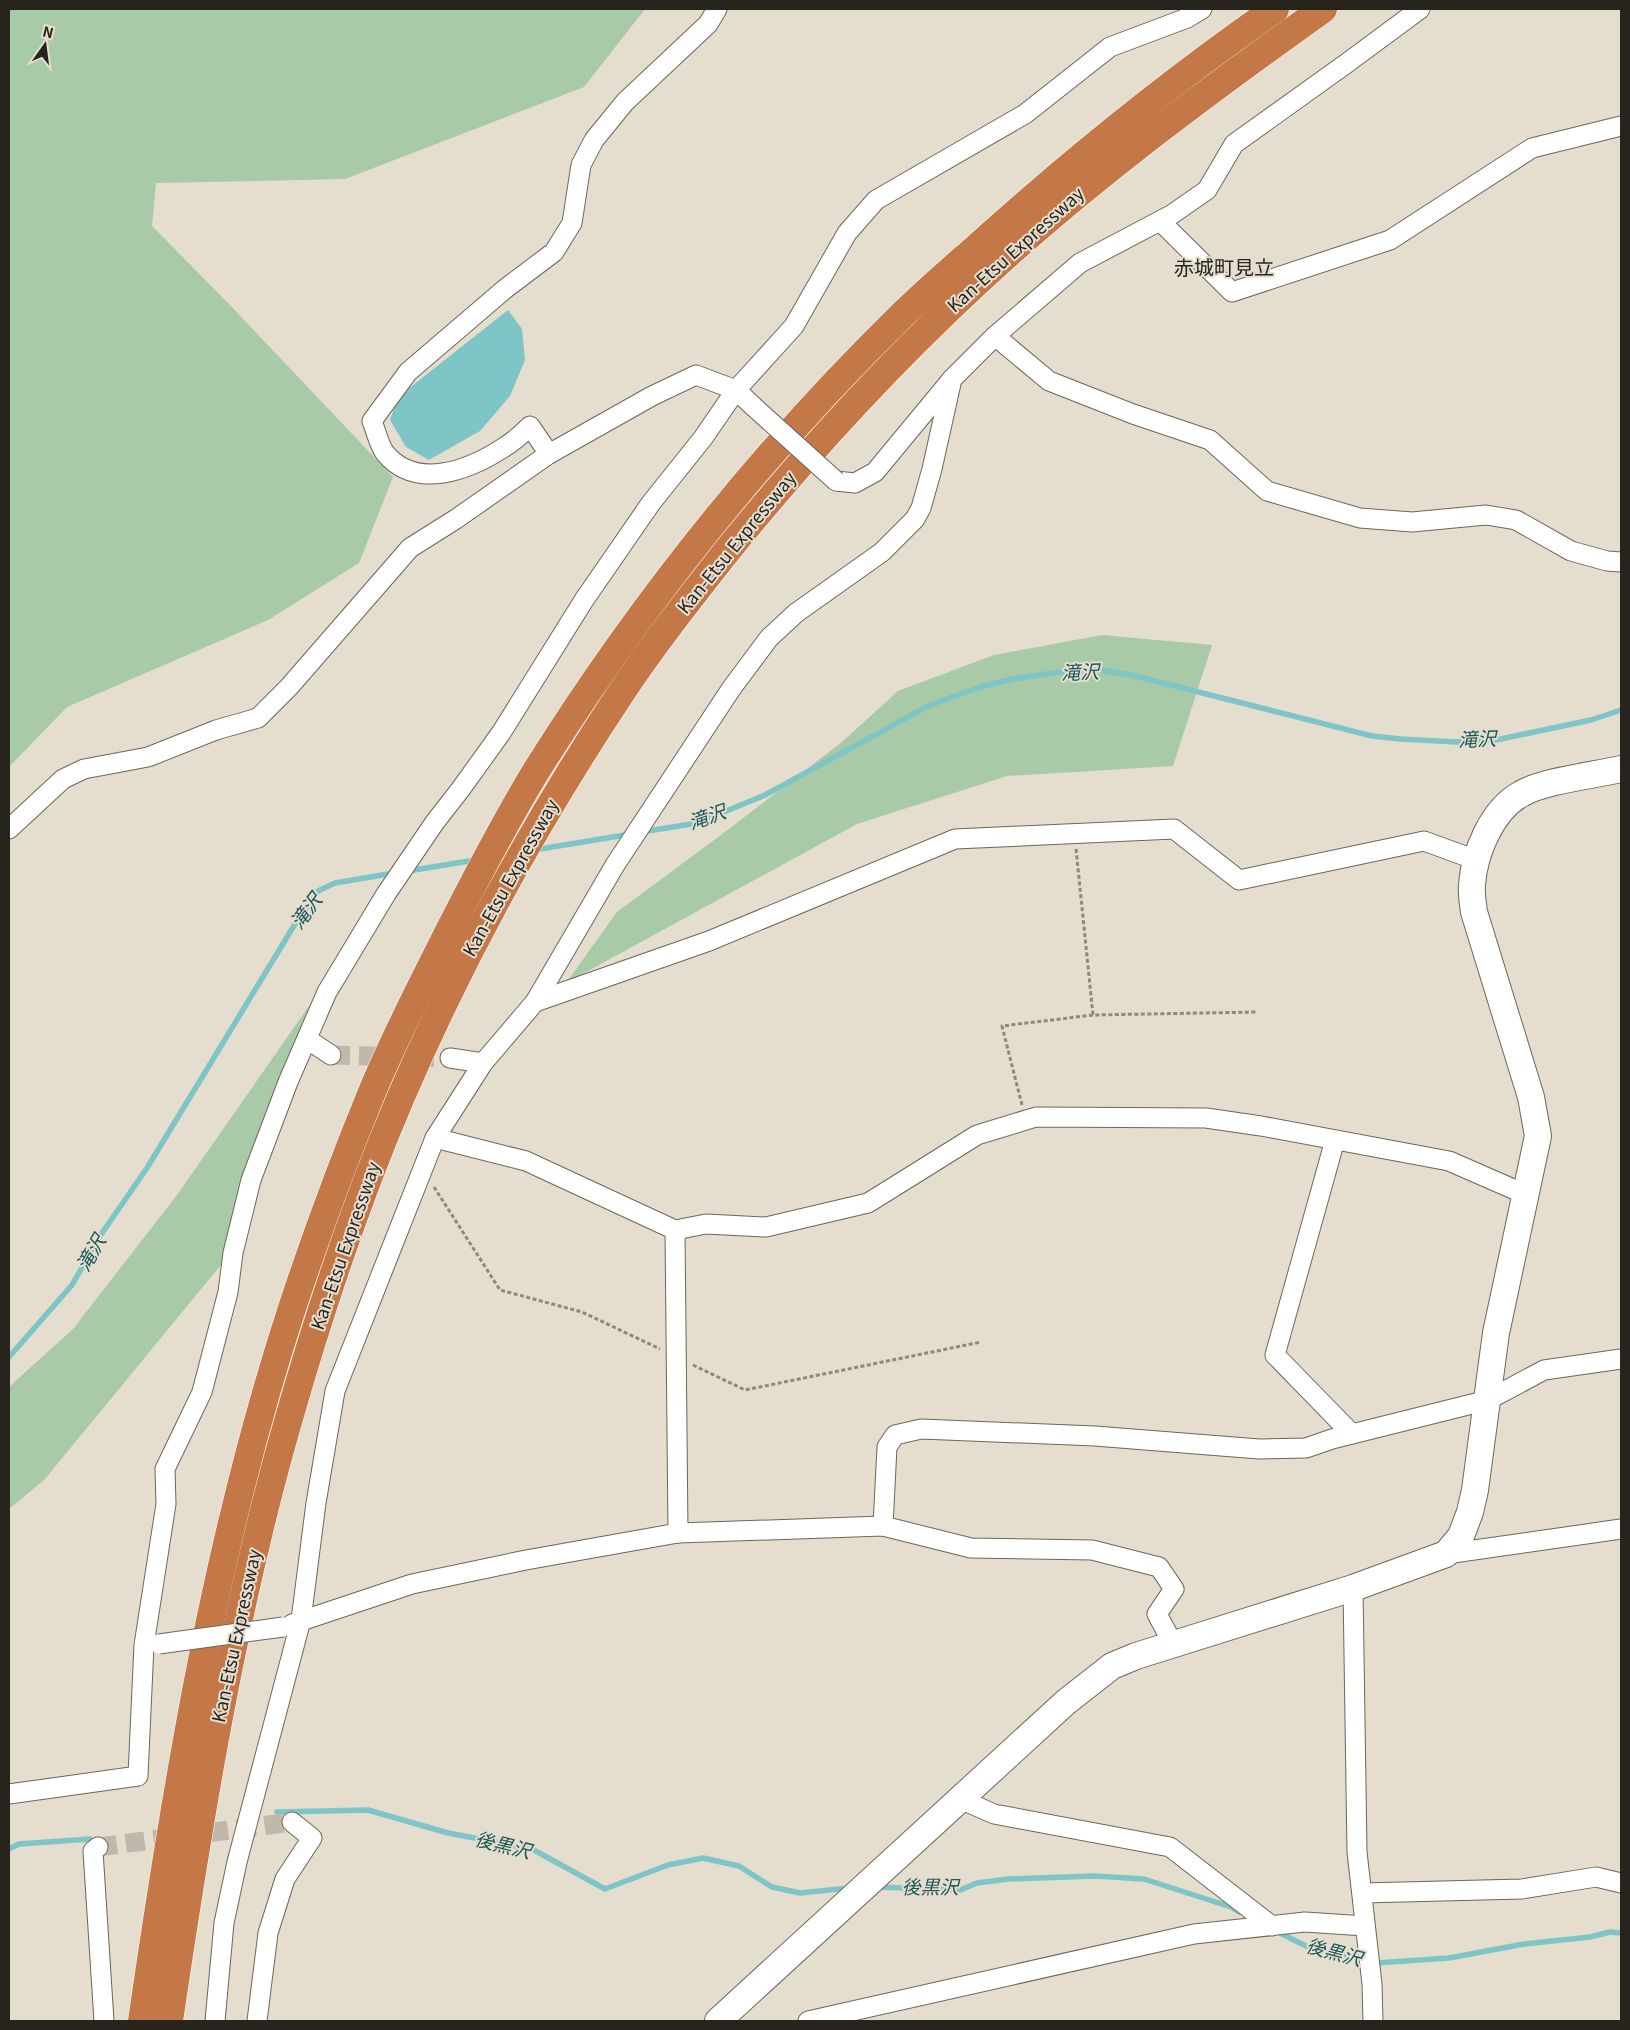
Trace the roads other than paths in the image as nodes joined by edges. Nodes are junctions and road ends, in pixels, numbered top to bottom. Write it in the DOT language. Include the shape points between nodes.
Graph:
graph roads {
  1 [pos="717,9"];
  2 [pos="1275,9"];
  3 [pos="1324,9"];
  4 [pos="1420,9"];
  5 [pos="1195,12"];
  6 [pos="1621,126"];
  7 [pos="1160,221"];
  8 [pos="995,336"];
  9 [pos="952,379"];
  10 [pos="736,390"];
  11 [pos="549,454"];
  12 [pos="1621,562"];
  13 [pos="1621,769"];
  14 [pos="9,829"];
  15 [pos="1476,860"];
  16 [pos="535,1002"];
  17 [pos="307,1039"];
  18 [pos="331,1054"];
  19 [pos="450,1058"];
  20 [pos="484,1063"];
  21 [pos="435,1138"];
  22 [pos="1335,1140"];
  23 [pos="1527,1195"];
  24 [pos="675,1230"];
  25 [pos="1621,1359"];
  26 [pos="1488,1400"];
  27 [pos="1352,1434"];
  28 [pos="884,1526"];
  29 [pos="1621,1528"];
  30 [pos="678,1533"];
  31 [pos="1446,1554"];
  32 [pos="1353,1588"];
  33 [pos="301,1620"];
  34 [pos="1173,1644"];
  35 [pos="152,1645"];
  36 [pos="9,1794"];
  37 [pos="960,1799"];
  38 [pos="292,1822"];
  39 [pos="98,1848"];
  40 [pos="1621,1882"];
  41 [pos="1362,1893"];
  42 [pos="1272,1926"];
  43 [pos="1366,1926"];
  44 [pos="104,2021"];
  45 [pos="142,2021"];
  46 [pos="169,2021"];
  47 [pos="216,2021"];
  48 [pos="257,2021"];
  49 [pos="718,2021"];
  50 [pos="808,2021"];
  51 [pos="1373,2021"];
  1 -- 11 [label="street" via="708,24 625,102 594,140 582,165 572,223 554,252 505,289 408,372 372,421 384,452 398,466 417,474 456,472 504,448 530,426"];
  2 -- 45 [label="highway, Kan-Etsu Expressway" via="1078,157 904,312 740,489 679,565 598,676 533,776 476,878 374,1086 332,1192 292,1310 261,1412 202,1661"];
  3 -- 46 [label="highway, Kan-Etsu Expressway" via="1183,110 1096,180 1009,253 926,331 796,469 689,599 622,691 560,788 448,994 400,1099 323,1307 289,1417 255,1547 204,1799"];
  4 -- 7 [label="street" via="1234,144 1207,190"];
  5 -- 10 [label="street" via="1110,47 1024,114 876,200 846,233 794,326"];
  6 -- 7 [label="street" via="1532,148 1390,240 1232,292"];
  7 -- 8 [label="street" via="1080,263"];
  8 -- 9 [label="street"];
  8 -- 12 [label="street" via="1049,381 1210,440 1267,491 1360,518 1412,522 1486,515 1516,520 1571,550 1606,561"];
  9 -- 10 [label="street, bridge" via="875,472 855,483 836,481"];
  9 -- 16 [label="street" via="932,469 915,518 882,552 796,613 769,638 731,688 614,865"];
  10 -- 11 [label="street" via="696,374"];
  10 -- 17 [label="street" via="651,503 584,600 501,733 386,894 327,992"];
  11 -- 14 [label="street" via="410,548 258,718 216,730 148,757 84,769 63,779"];
  13 -- 15 [label="street" via="1521,793 1495,820"];
  15 -- 16 [label="street" via="1424,841 1239,880 1174,829 955,839 709,941"];
  15 -- 23 [label="street" via="1471,886 1474,912 1531,1097 1538,1136"];
  16 -- 20 [label="street"];
  17 -- 18 [label="street"];
  17 -- 35 [label="street" via="251,1180 233,1253 228,1292 202,1392 165,1469 166,1504"];
  19 -- 20 [label="street"];
  20 -- 21 [label="street"];
  21 -- 24 [label="street" via="526,1161"];
  21 -- 33 [label="street" via="335,1391"];
  22 -- 23 [label="street" via="1448,1161"];
  22 -- 24 [label="street" via="1206,1118 1036,1117 977,1135 868,1203 766,1227 706,1224"];
  22 -- 27 [label="street" via="1275,1355"];
  23 -- 26 [label="street" via="1496,1333"];
  24 -- 30 [label="street"];
  25 -- 26 [label="street" via="1544,1370"];
  26 -- 27 [label="street"];
  26 -- 31 [label="street" via="1470,1512 1460,1536"];
  27 -- 28 [label="street" via="1306,1448 1259,1449 1095,1436 921,1429 895,1434 887,1447"];
  28 -- 30 [label="street"];
  28 -- 34 [label="street" via="971,1548 1092,1550 1159,1567 1174,1589 1157,1614"];
  29 -- 31 [label="street"];
  30 -- 33 [label="street" via="412,1584"];
  31 -- 32 [label="street"];
  32 -- 34 [label="street"];
  32 -- 41 [label="street" via="1357,1852"];
  33 -- 35 [label="street, bridge" via="283,1627"];
  33 -- 47 [label="street" via="237,1862 224,1924"];
  34 -- 37 [label="street" via="1112,1666 1066,1702"];
  35 -- 36 [label="street" via="138,1776"];
  37 -- 42 [label="street" via="994,1814 1170,1846"];
  37 -- 49 [label="street"];
  38 -- 48 [label="street" via="312,1838 285,1880 268,1933"];
  39 -- 44 [label="street" via="93,1851"];
  40 -- 41 [label="street" via="1596,1877 1522,1889"];
  41 -- 43 [label="street"];
  42 -- 43 [label="street" via="1306,1922"];
  42 -- 50 [label="street" via="1194,1934"];
  43 -- 51 [label="street"];
}
